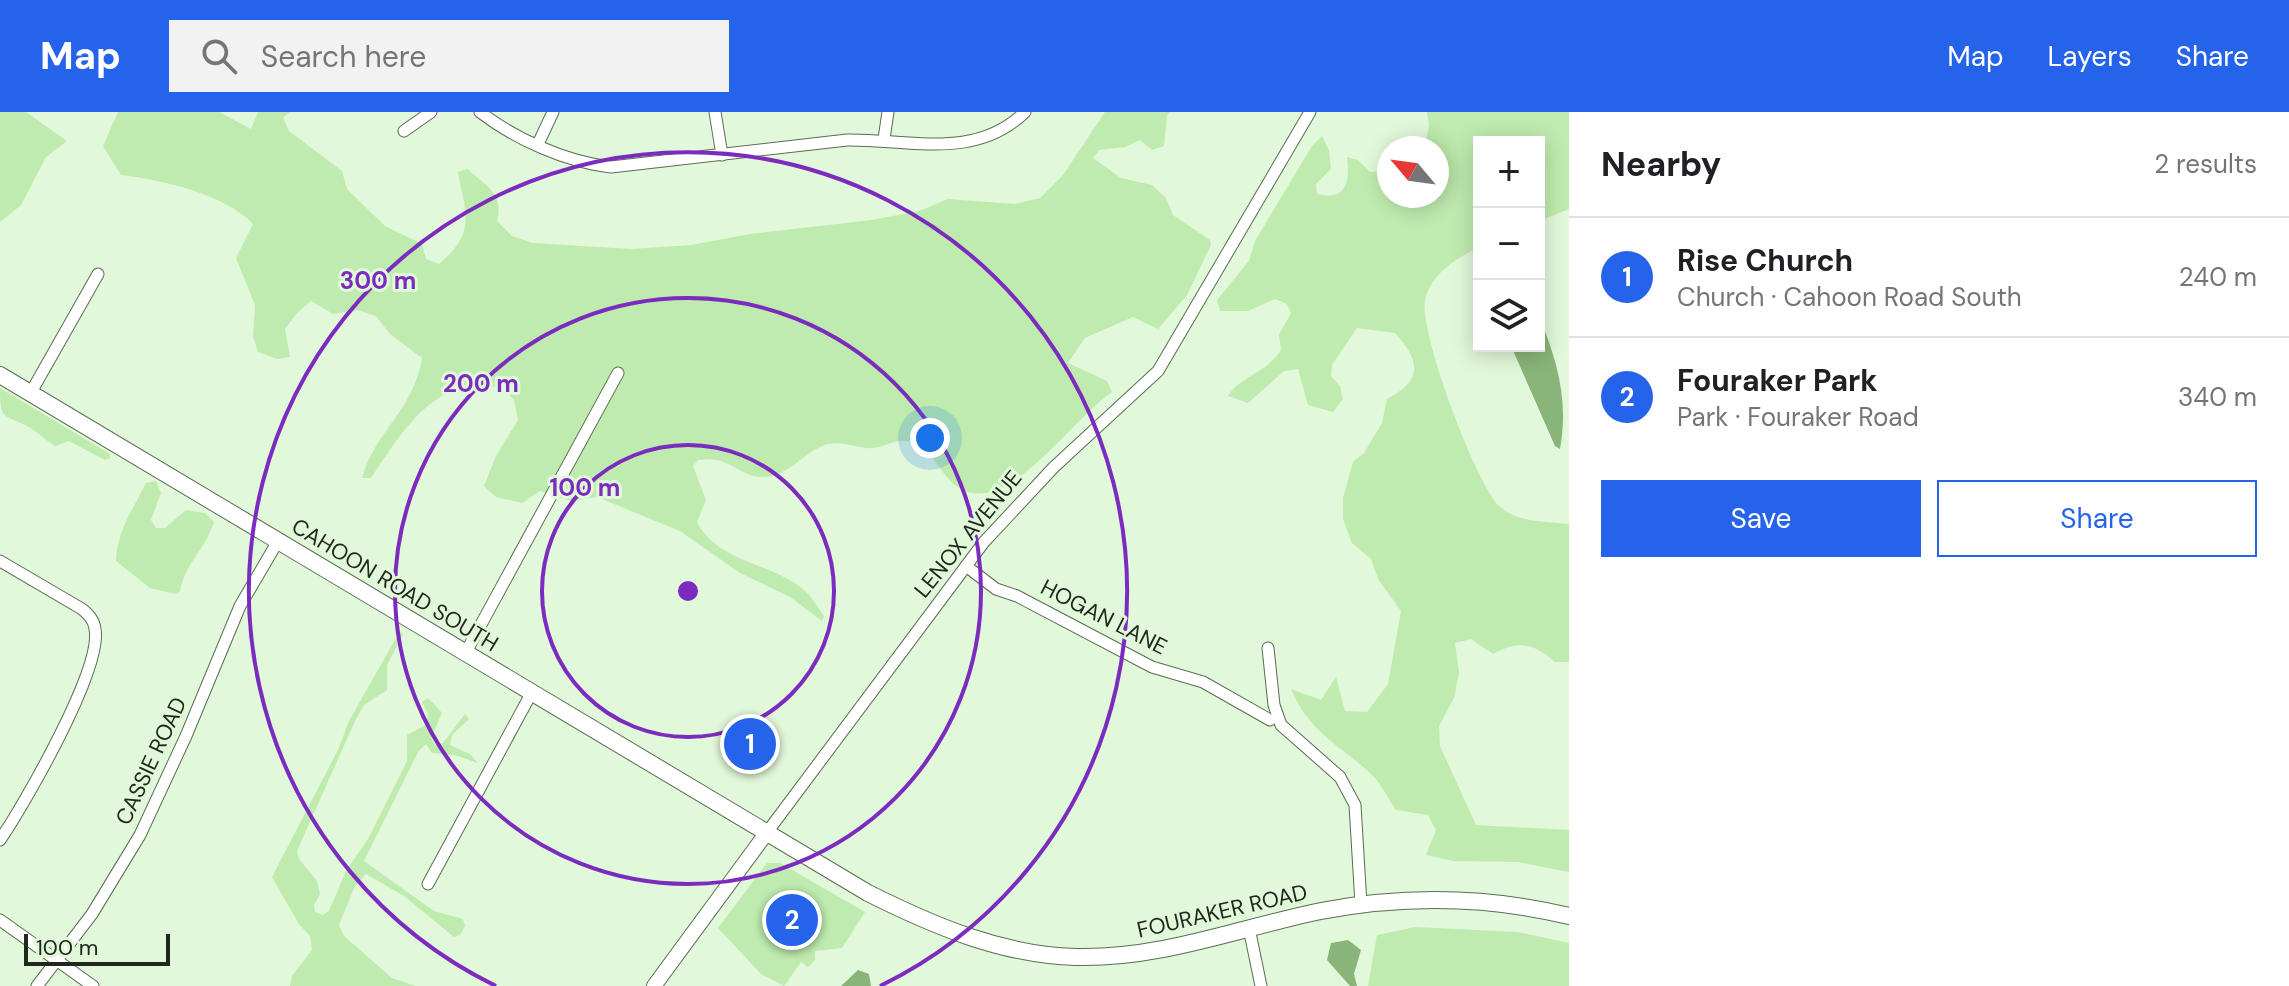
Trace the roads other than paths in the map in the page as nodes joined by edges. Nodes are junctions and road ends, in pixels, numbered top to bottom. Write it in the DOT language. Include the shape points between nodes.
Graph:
graph roads {
  1 [pos="431,112"];
  2 [pos="480,112"];
  3 [pos="553,112"];
  4 [pos="715,112"];
  5 [pos="888,112"];
  6 [pos="1025,112"];
  7 [pos="1310,112"];
  8 [pos="404,131"];
  9 [pos="884,139"];
  10 [pos="538,144"];
  11 [pos="722,155"];
  12 [pos="98,274"];
  13 [pos="618,373"];
  14 [pos="0,375"];
  15 [pos="30,394"];
  16 [pos="278,541"];
  17 [pos="0,561"];
  18 [pos="966,566"];
  19 [pos="1268,648"];
  20 [pos="466,652"];
  21 [pos="532,692"];
  22 [pos="1270,720"];
  23 [pos="768,831"];
  24 [pos="0,840"];
  25 [pos="428,884"];
  26 [pos="1361,904"];
  27 [pos="1569,916"];
  28 [pos="0,920"];
  29 [pos="1249,928"];
  30 [pos="55,962"];
  31 [pos="37,986"];
  32 [pos="93,986"];
  33 [pos="654,986"];
  34 [pos="1261,986"];
  1 -- 8 [label="street"];
  2 -- 10 [label="street"];
  3 -- 10 [label="street"];
  4 -- 11 [label="street"];
  5 -- 9 [label="street"];
  6 -- 9 [label="street" via="994,135 970,143 942,146"];
  7 -- 18 [label="street, LENOX AVENUE" via="1158,371 1035,485"];
  9 -- 11 [label="street"];
  10 -- 11 [label="street" via="611,167"];
  12 -- 15 [label="street"];
  13 -- 20 [label="street"];
  14 -- 15 [label="main road, CAHOON ROAD SOUTH"];
  15 -- 16 [label="main road, CAHOON ROAD SOUTH"];
  16 -- 20 [label="main road, CAHOON ROAD SOUTH"];
  16 -- 30 [label="street, CASSIE ROAD" via="240,606 140,835 109,889"];
  17 -- 24 [label="street" via="82,609 96,630 64,726"];
  18 -- 22 [label="street, HOGAN LANE" via="996,589 1152,667 1203,682"];
  18 -- 23 [label="street, LENOX AVENUE"];
  19 -- 26 [label="street" via="1281,725 1340,777 1355,805"];
  20 -- 21 [label="main road, CAHOON ROAD SOUTH"];
  21 -- 23 [label="main road, CAHOON ROAD SOUTH"];
  21 -- 25 [label="street"];
  23 -- 29 [label="main road, FOURAKER ROAD" via="914,917 1007,948 1116,956 1179,948"];
  23 -- 33 [label="street, LENOX AVENUE"];
  26 -- 27 [label="main road, FOURAKER ROAD" via="1447,899 1515,904"];
  26 -- 29 [label="main road, FOURAKER ROAD"];
  28 -- 30 [label="street"];
  29 -- 34 [label="street"];
  30 -- 31 [label="street, CASSIE ROAD"];
  30 -- 32 [label="street"];
}
